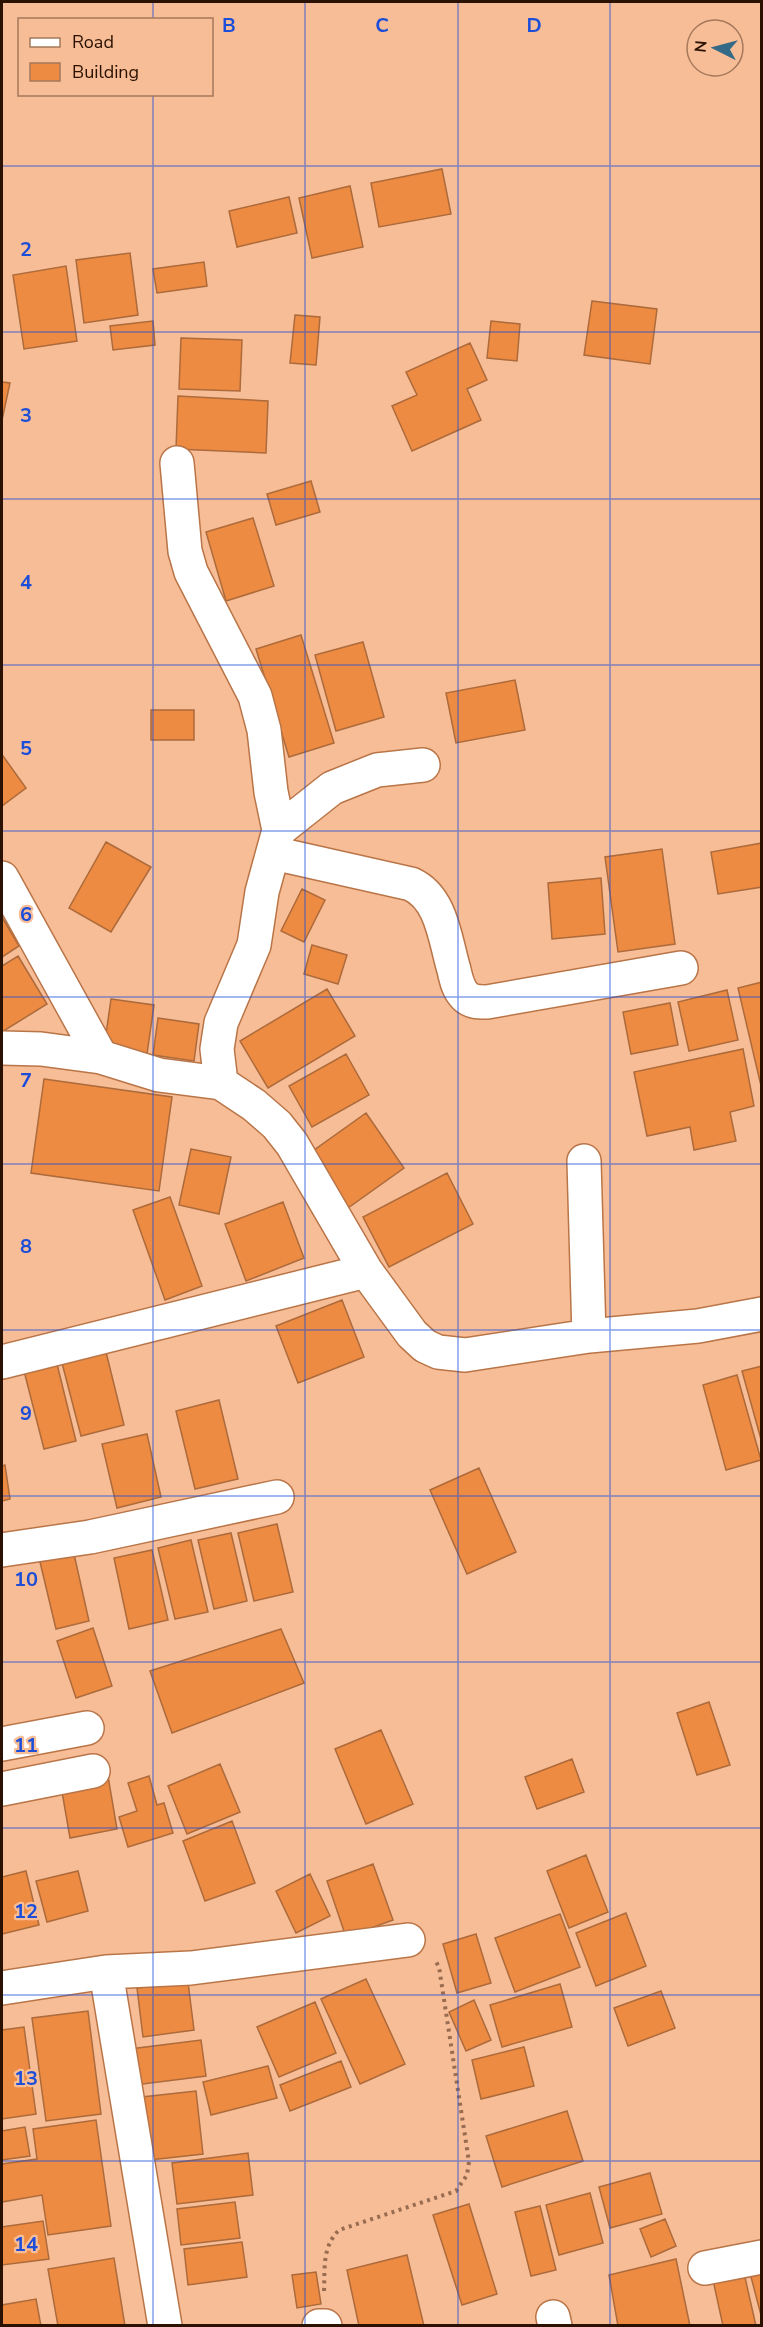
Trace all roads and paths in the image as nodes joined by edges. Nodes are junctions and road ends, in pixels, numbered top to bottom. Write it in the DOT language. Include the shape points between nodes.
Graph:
graph roads {
  1 [pos="177,463"];
  2 [pos="423,765"];
  3 [pos="276,841"];
  4 [pos="2,878"];
  5 [pos="681,968"];
  6 [pos="2,1048"];
  7 [pos="101,1057"];
  8 [pos="221,1083"];
  9 [pos="584,1161"];
  10 [pos="366,1271"];
  11 [pos="762,1314"];
  12 [pos="589,1336"];
  13 [pos="2,1362"];
  14 [pos="277,1497"];
  15 [pos="2,1550"];
  16 [pos="87,1728"];
  17 [pos="2,1744"];
  18 [pos="93,1771"];
  19 [pos="2,1789"];
  20 [pos="408,1940"];
  21 [pos="106,1972"];
  22 [pos="2,1988"];
  23 [pos="762,2257"];
  24 [pos="705,2268"];
  25 [pos="165,2325"];
  26 [pos="322,2325"];
  1 -- 3 [label="street" via="185,551 191,572 255,696 264,730"];
  2 -- 3 [label="street" via="377,770 332,788"];
  3 -- 5 [label="street" via="411,884 428,895 436,908 459,987 475,1002"];
  3 -- 8 [label="street" via="262,892 254,945 221,1023 217,1049"];
  4 -- 7 [label="street"];
  6 -- 7 [label="street"];
  7 -- 8 [label="street" via="159,1075"];
  8 -- 10 [label="street" via="254,1105 282,1131"];
  9 -- 12 [label="street"];
  10 -- 12 [label="street" via="412,1334 438,1352 465,1355"];
  10 -- 13 [label="street"];
  11 -- 12 [label="street" via="698,1326"];
  14 -- 15 [label="street" via="90,1538"];
  16 -- 17 [label="street"];
  18 -- 19 [label="street"];
  20 -- 21 [label="street" via="191,1968"];
  20 -- 26 [label="path" via="420,1943 439,1967 469,2162 467,2175 456,2191 349,2226 331,2238 326,2248"];
  21 -- 22 [label="street"];
  21 -- 25 [label="street"];
  23 -- 24 [label="street"];
}
